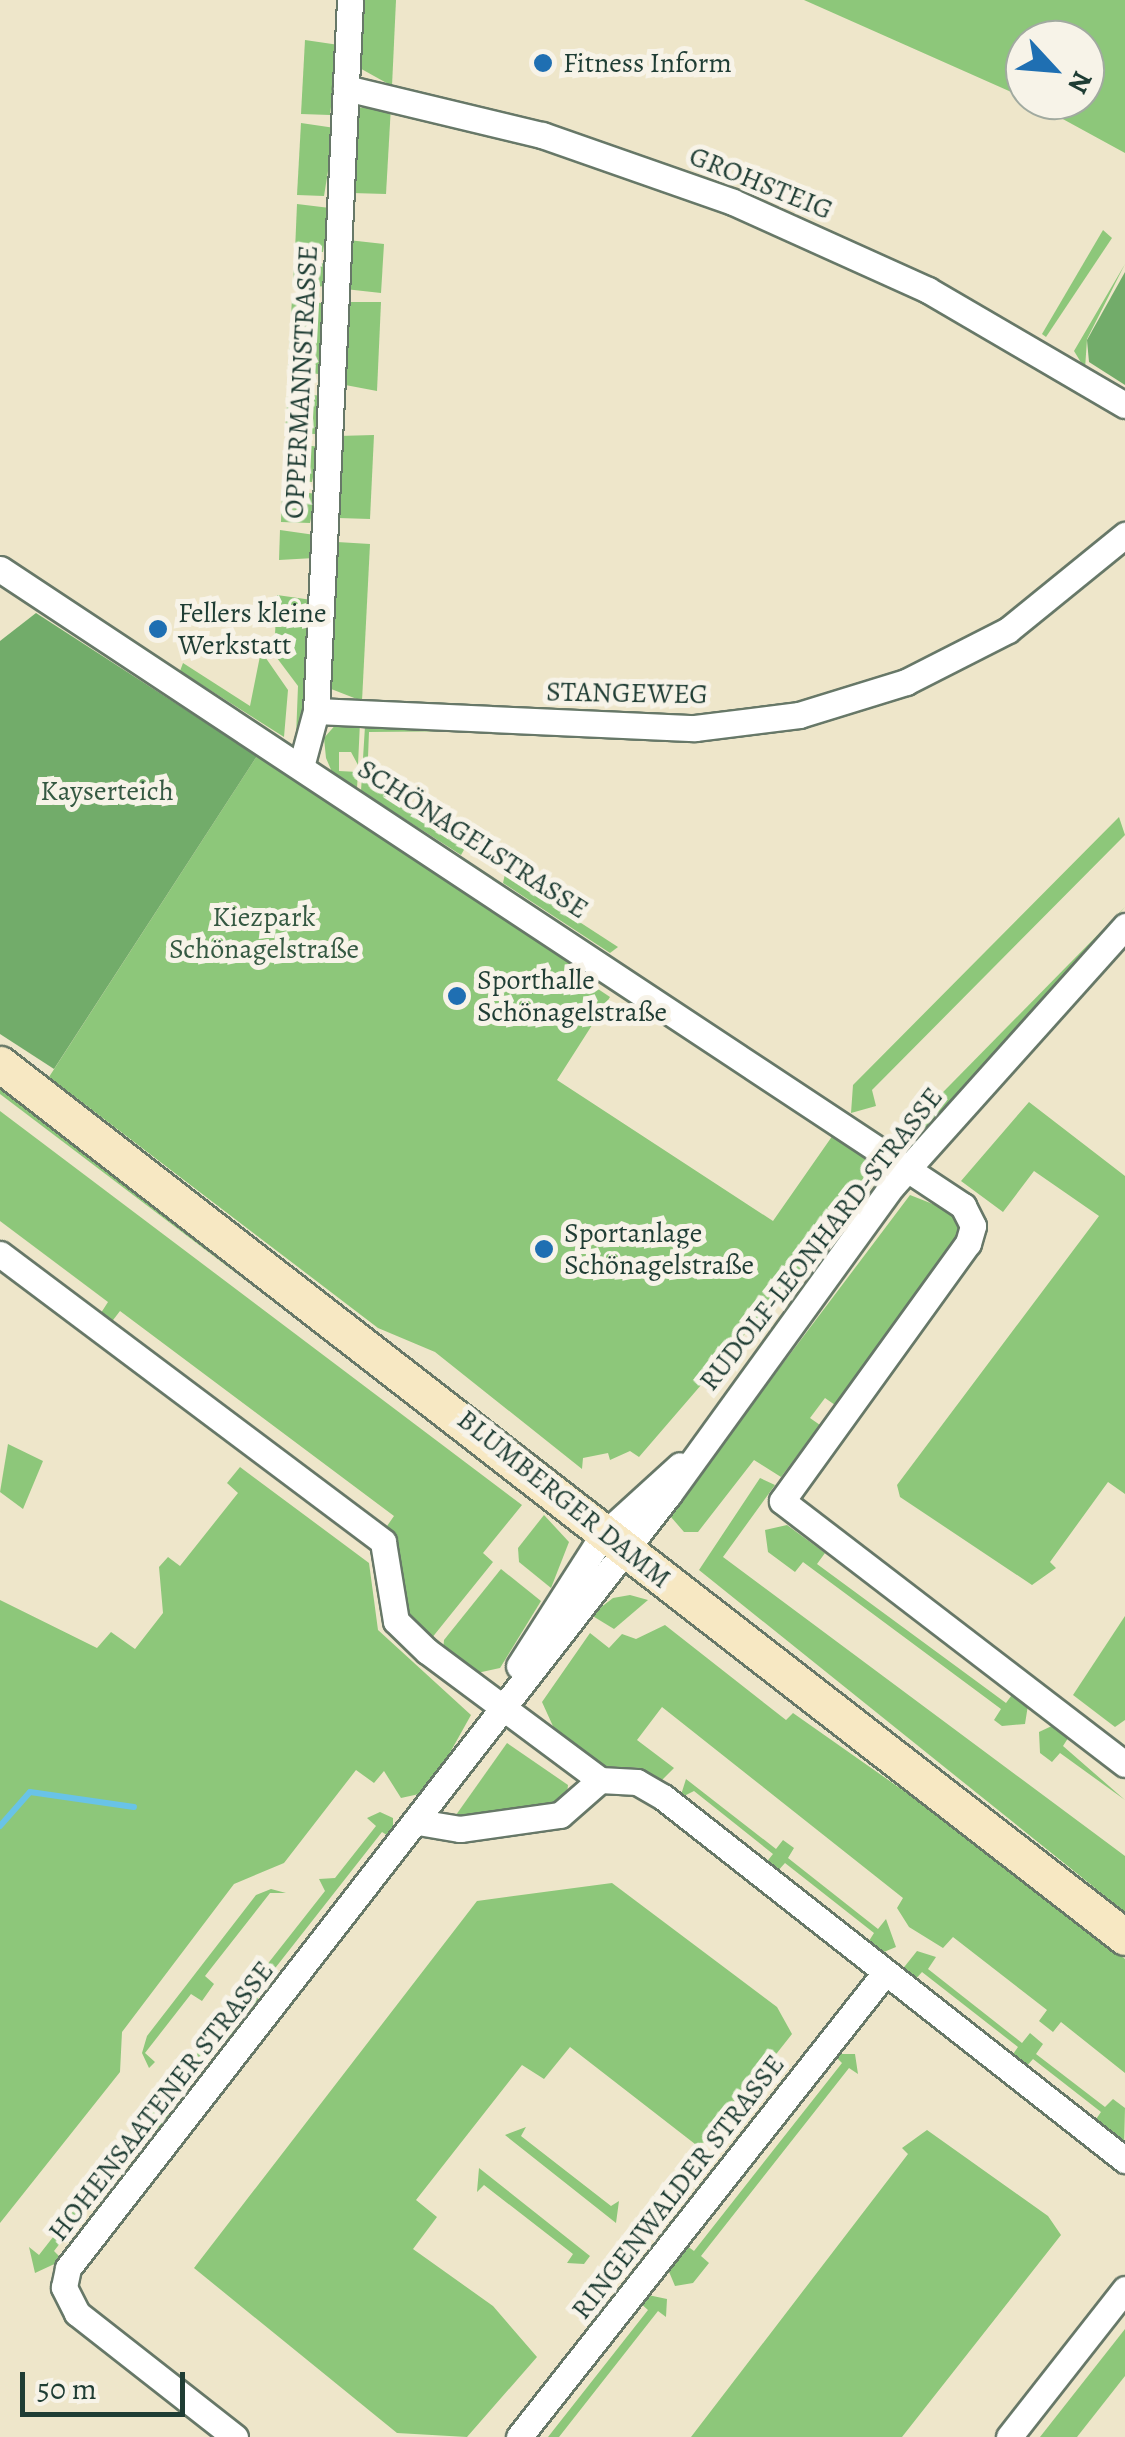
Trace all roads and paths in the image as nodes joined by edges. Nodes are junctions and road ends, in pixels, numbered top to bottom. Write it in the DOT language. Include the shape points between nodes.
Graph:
graph roads {
  1 [pos="350,0"];
  2 [pos="346,88"];
  3 [pos="1125,405"];
  4 [pos="1125,535"];
  5 [pos="0,569"];
  6 [pos="316,711"];
  7 [pos="302,763"];
  8 [pos="1125,926"];
  9 [pos="0,1064"];
  10 [pos="908,1166"];
  11 [pos="0,1254"];
  12 [pos="616,1539"];
  13 [pos="499,1705"];
  14 [pos="1125,1764"];
  15 [pos="600,1780"];
  16 [pos="418,1822"];
  17 [pos="1125,1938"];
  18 [pos="884,1974"];
  19 [pos="1125,2160"];
  20 [pos="1125,2290"];
  21 [pos="234,2437"];
  22 [pos="519,2437"];
  23 [pos="1009,2437"];
  1 -- 2 [label="street, OPPERMANNSTRASSE"];
  2 -- 3 [label="street, GROHSTEIG" via="542,135 775,219 928,290"];
  2 -- 6 [label="street, OPPERMANNSTRASSE"];
  4 -- 6 [label="street, STANGEWEG" via="1008,630 906,682 799,715 694,728"];
  5 -- 7 [label="street, SCHÖNAGELSTRASSE"];
  6 -- 7 [label="street, OPPERMANNSTRASSE"];
  7 -- 10 [label="street, SCHÖNAGELSTRASSE"];
  8 -- 10 [label="street, RUDOLF-LEONHARD-STRASSE"];
  9 -- 12 [label="main road, BLUMBERGER DAMM"];
  10 -- 12 [label="street, RUDOLF-LEONHARD-STRASSE" via="688,1459"];
  10 -- 14 [label="street" via="962,1206 972,1234 782,1501"];
  11 -- 13 [label="street" via="383,1542 402,1630"];
  12 -- 13 [label="street, HOHENSAATENER STRASSE" via="555,1600"];
  12 -- 17 [label="main road, BLUMBERGER DAMM"];
  13 -- 15 [label="street"];
  13 -- 16 [label="street, HOHENSAATENER STRASSE"];
  15 -- 16 [label="street" via="560,1815 460,1829"];
  15 -- 18 [label="street" via="651,1788"];
  16 -- 21 [label="street, HOHENSAATENER STRASSE" via="65,2277 76,2313"];
  18 -- 19 [label="street"];
  18 -- 22 [label="street, RINGENWALDER STRASSE"];
  20 -- 23 [label="street"];
}
